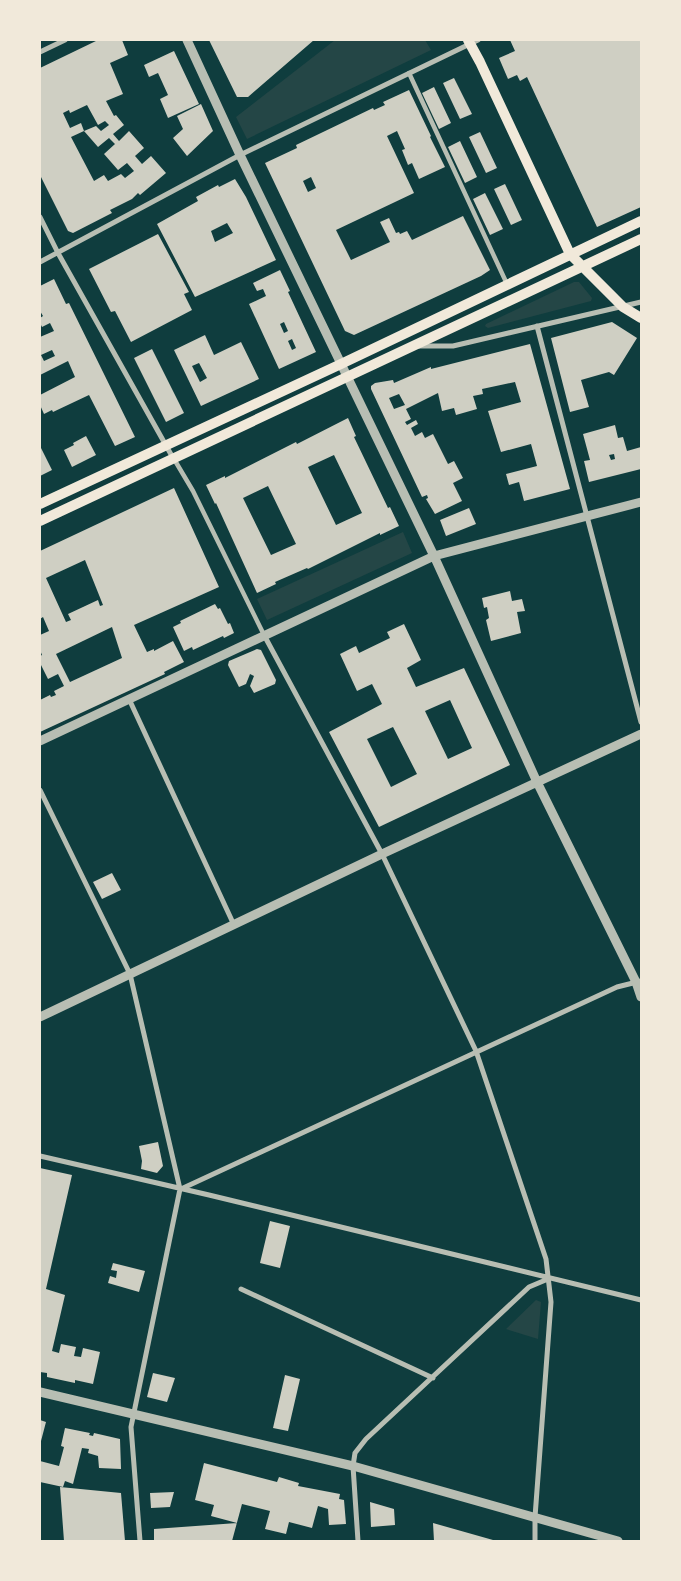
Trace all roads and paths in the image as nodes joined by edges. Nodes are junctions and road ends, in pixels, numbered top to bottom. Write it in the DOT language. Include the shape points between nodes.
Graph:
graph roads {
  1 [pos="65,40"];
  2 [pos="187,40"];
  3 [pos="472,41"];
  4 [pos="40,52"];
  5 [pos="409,73"];
  6 [pos="240,155"];
  7 [pos="40,217"];
  8 [pos="641,221"];
  9 [pos="641,239"];
  10 [pos="58,253"];
  11 [pos="570,254"];
  12 [pos="40,262"];
  13 [pos="582,267"];
  14 [pos="507,285"];
  15 [pos="641,302"];
  16 [pos="623,307"];
  17 [pos="641,318"];
  18 [pos="537,326"];
  19 [pos="412,346"];
  20 [pos="341,364"];
  21 [pos="346,376"];
  22 [pos="166,445"];
  23 [pos="173,458"];
  24 [pos="641,502"];
  25 [pos="40,504"];
  26 [pos="587,516"];
  27 [pos="40,522"];
  28 [pos="434,556"];
  29 [pos="264,635"];
  30 [pos="130,699"];
  31 [pos="641,722"];
  32 [pos="641,734"];
  33 [pos="40,742"];
  34 [pos="537,782"];
  35 [pos="40,790"];
  36 [pos="382,854"];
  37 [pos="235,926"];
  38 [pos="130,974"];
  39 [pos="638,982"];
  40 [pos="641,997"];
  41 [pos="40,1018"];
  42 [pos="476,1052"];
  43 [pos="40,1156"];
  44 [pos="180,1189"];
  45 [pos="549,1279"];
  46 [pos="241,1289"];
  47 [pos="641,1300"];
  48 [pos="433,1378"];
  49 [pos="40,1392"];
  50 [pos="133,1415"];
  51 [pos="353,1466"];
  52 [pos="535,1517"];
  53 [pos="140,1541"];
  54 [pos="358,1541"];
  55 [pos="535,1541"];
  56 [pos="618,1541"];
  1 -- 4 [label="street"];
  2 -- 6 [label="street"];
  3 -- 5 [label="street"];
  3 -- 11 [label="main road"];
  5 -- 6 [label="street"];
  5 -- 14 [label="street"];
  6 -- 10 [label="street"];
  6 -- 20 [label="street"];
  7 -- 10 [label="street"];
  8 -- 11 [label="main road"];
  9 -- 13 [label="main road"];
  10 -- 12 [label="street"];
  10 -- 22 [label="street"];
  11 -- 13 [label="main road"];
  11 -- 14 [label="main road"];
  13 -- 16 [label="main road"];
  13 -- 19 [label="main road"];
  14 -- 20 [label="main road"];
  15 -- 16 [label="street"];
  16 -- 17 [label="main road"];
  16 -- 18 [label="street"];
  18 -- 19 [label="street" via="453,346"];
  18 -- 26 [label="street"];
  19 -- 21 [label="main road"];
  20 -- 21 [label="street"];
  20 -- 22 [label="main road"];
  21 -- 23 [label="main road"];
  21 -- 28 [label="street"];
  22 -- 23 [label="street"];
  22 -- 25 [label="main road"];
  23 -- 27 [label="main road"];
  23 -- 29 [label="street" via="193,491"];
  24 -- 26 [label="street"];
  26 -- 28 [label="street"];
  26 -- 31 [label="street"];
  28 -- 29 [label="street"];
  28 -- 34 [label="street"];
  29 -- 30 [label="street"];
  29 -- 36 [label="street"];
  30 -- 33 [label="street"];
  30 -- 37 [label="street"];
  32 -- 34 [label="street"];
  34 -- 36 [label="street"];
  34 -- 39 [label="street"];
  35 -- 38 [label="street"];
  36 -- 37 [label="street"];
  36 -- 42 [label="street"];
  37 -- 38 [label="street"];
  38 -- 41 [label="street"];
  38 -- 44 [label="street"];
  39 -- 40 [label="street"];
  39 -- 42 [label="street" via="617,987"];
  42 -- 44 [label="street"];
  42 -- 45 [label="street" via="546,1259"];
  43 -- 44 [label="street"];
  44 -- 45 [label="street"];
  44 -- 50 [label="street"];
  45 -- 47 [label="street"];
  45 -- 48 [label="street" via="529,1287"];
  45 -- 52 [label="street" via="551,1302"];
  46 -- 48 [label="street"];
  48 -- 51 [label="street" via="366,1439 355,1453"];
  49 -- 50 [label="street"];
  50 -- 51 [label="street"];
  50 -- 53 [label="street" via="131,1427"];
  51 -- 52 [label="street"];
  51 -- 54 [label="street"];
  52 -- 55 [label="street"];
  52 -- 56 [label="street"];
}
